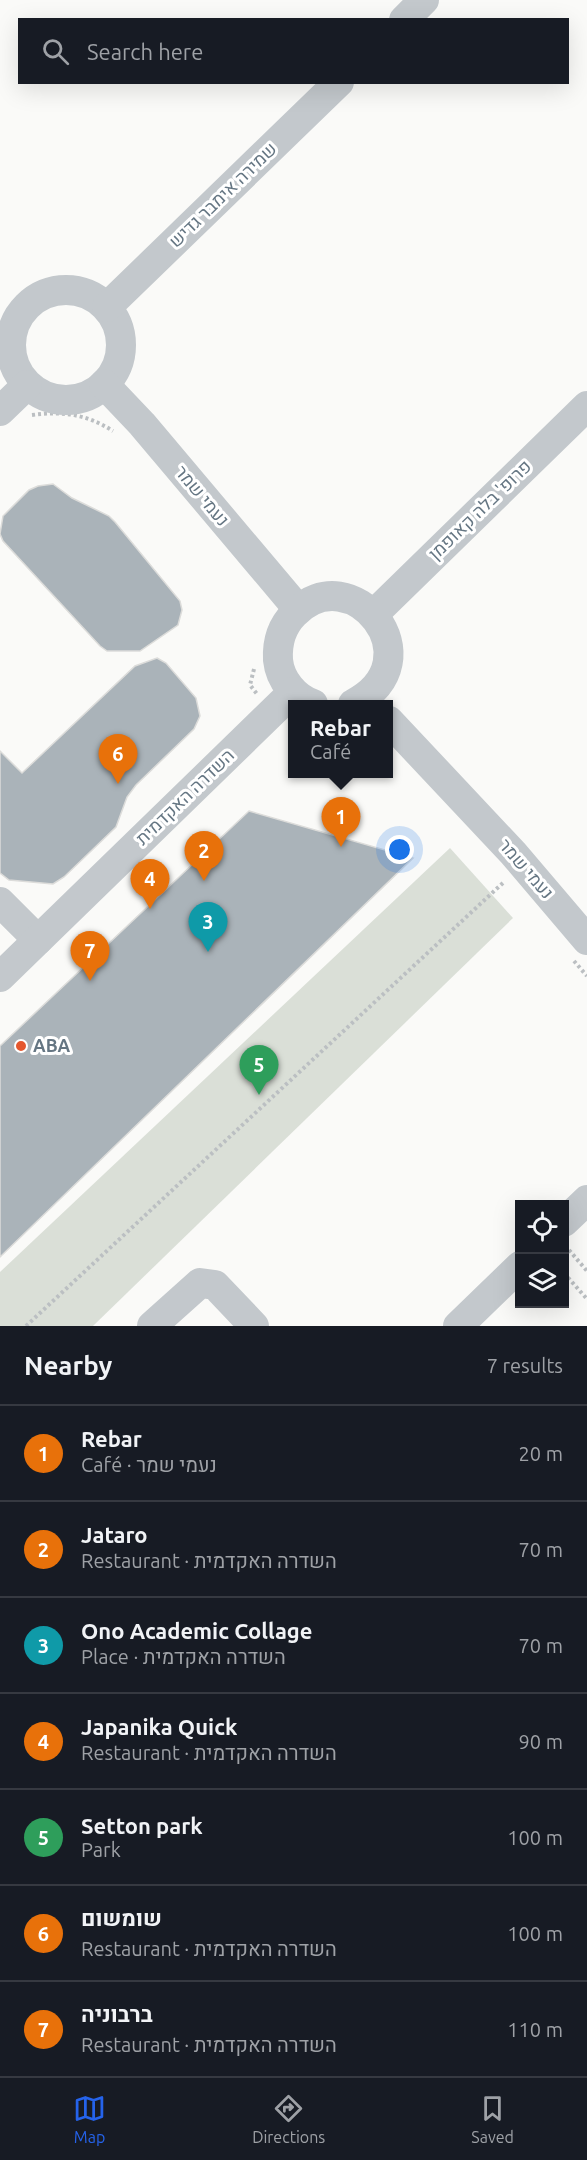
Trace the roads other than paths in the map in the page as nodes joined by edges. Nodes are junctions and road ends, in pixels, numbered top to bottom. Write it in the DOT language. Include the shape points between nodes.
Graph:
graph roads {
  1 [pos="424,0"];
  2 [pos="406,18"];
  3 [pos="337,84"];
  4 [pos="107,307"];
  5 [pos="104,384"];
  6 [pos="27,385"];
  7 [pos="587,406"];
  8 [pos="0,411"];
  9 [pos="298,609"];
  10 [pos="374,614"];
  11 [pos="292,700"];
  12 [pos="367,700"];
  13 [pos="288,708"];
  14 [pos="393,725"];
  15 [pos="0,902"];
  16 [pos="38,940"];
  17 [pos="587,940"];
  18 [pos="0,977"];
  19 [pos="587,1200"];
  20 [pos="569,1232"];
  21 [pos="515,1270"];
  22 [pos="160,1323"];
  23 [pos="254,1326"];
  24 [pos="458,1326"];
  1 -- 2 [label="street"];
  3 -- 4 [label="street, שמירה אימבר גדיש"];
  4 -- 5 [label="street" via="116,320 121,350 117,365"];
  4 -- 6 [label="street" via="77,290 42,295 27,305 11,336 11,354"];
  5 -- 6 [label="street" via="85,397 69,400 40,394"];
  5 -- 9 [label="street, נעמי שמר"];
  6 -- 8 [label="street"];
  7 -- 10 [label="street, פרופ' בלה קאופמן"];
  9 -- 10 [label="street" via="329,597 345,598"];
  9 -- 11 [label="street" via="284,628 277,650"];
  10 -- 12 [label="street" via="385,634 389,657 378,686"];
  13 -- 16 [label="street, השדרה האקדמית"];
  14 -- 17 [label="street, נעמי שמר"];
  15 -- 16 [label="street"];
  16 -- 18 [label="street, השדרה האקדמית"];
  19 -- 20 [label="street"];
  21 -- 24 [label="street"];
  22 -- 23 [label="street" via="200,1283 215,1285"];
}
